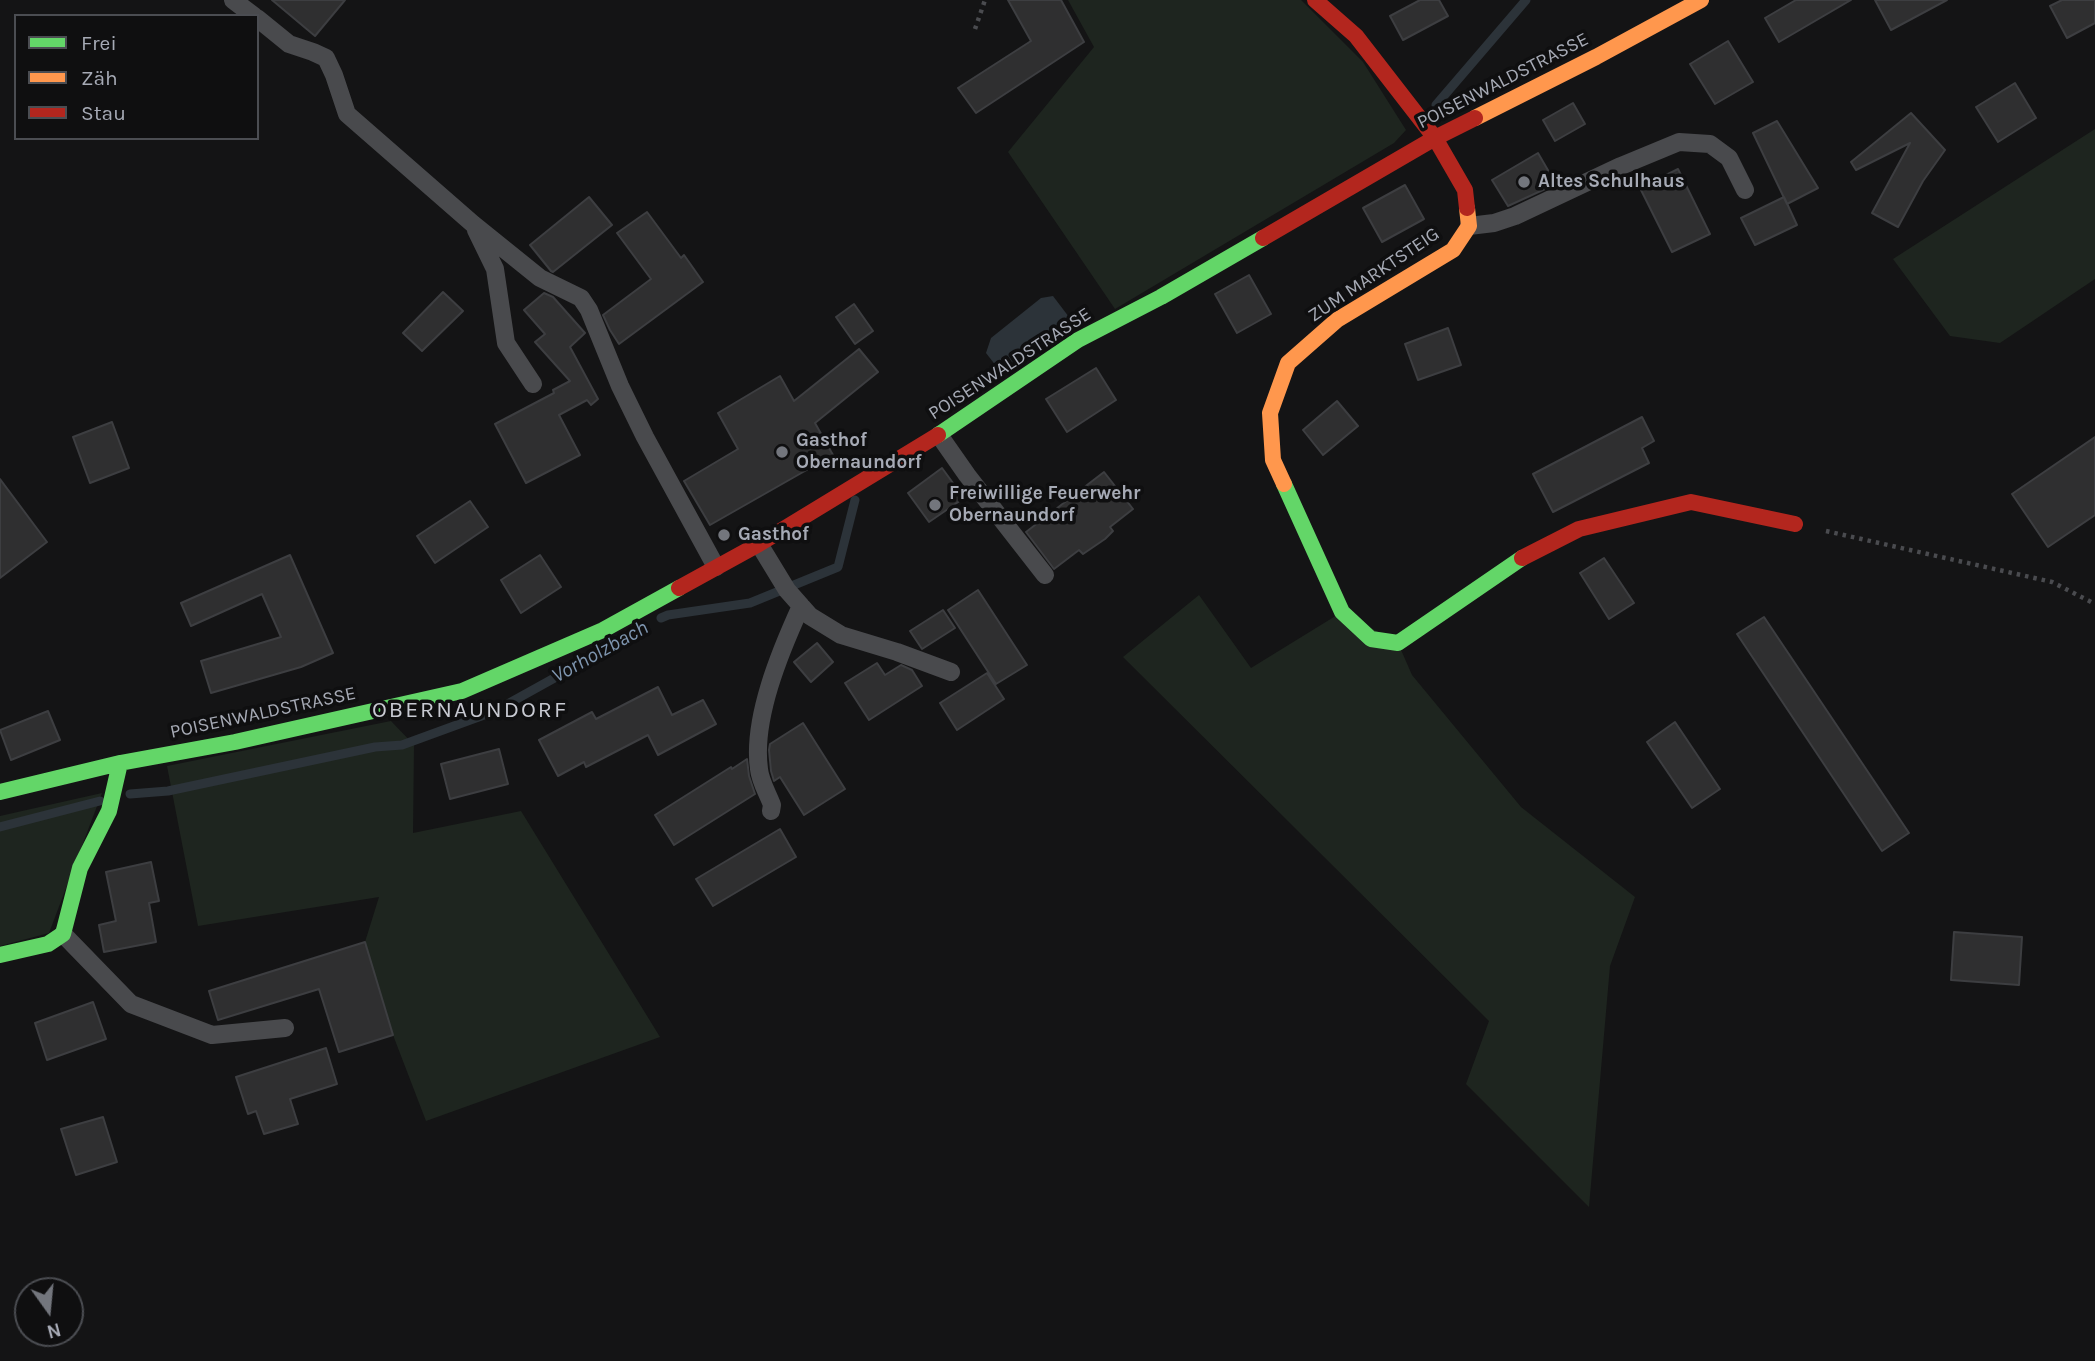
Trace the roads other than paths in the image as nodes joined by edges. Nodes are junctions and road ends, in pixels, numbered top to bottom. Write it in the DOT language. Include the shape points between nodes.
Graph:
graph roads {
  1 [pos="233,0"];
  2 [pos="1315,0"];
  3 [pos="1701,0"];
  4 [pos="252,14"];
  5 [pos="259,19"];
  6 [pos="1435,138"];
  7 [pos="1745,190"];
  8 [pos="472,223"];
  9 [pos="1469,226"];
  10 [pos="533,384"];
  11 [pos="939,435"];
  12 [pos="1795,524"];
  13 [pos="759,544"];
  14 [pos="716,567"];
  15 [pos="1045,575"];
  16 [pos="799,604"];
  17 [pos="951,672"];
  18 [pos="120,763"];
  19 [pos="0,792"];
  20 [pos="771,811"];
  21 [pos="63,934"];
  22 [pos="0,955"];
  23 [pos="285,1028"];
  1 -- 4 [label="lane"];
  2 -- 6 [label="street" via="1356,36"];
  3 -- 6 [label="street, POISENWALDSTRASSE"];
  5 -- 8 [label="lane" via="289,44 326,58 347,114"];
  6 -- 9 [label="street" via="1465,190"];
  6 -- 11 [label="street, POISENWALDSTRASSE" via="1078,340"];
  7 -- 9 [label="lane" via="1729,158 1710,144 1679,142 1515,216"];
  8 -- 10 [label="lane" via="495,269 506,343"];
  8 -- 14 [label="lane" via="540,278 581,298 590,310 645,437"];
  9 -- 12 [label="street, ZUM MARKTSTEIG" via="1453,250 1337,320 1288,363 1270,413 1272,460 1342,612 1371,639 1398,643 1529,553 1579,529 1691,502"];
  11 -- 13 [label="street, POISENWALDSTRASSE"];
  11 -- 15 [label="lane"];
  13 -- 14 [label="street, POISENWALDSTRASSE"];
  13 -- 16 [label="lane"];
  14 -- 18 [label="street, POISENWALDSTRASSE" via="603,630 462,691"];
  16 -- 17 [label="lane" via="841,635"];
  16 -- 20 [label="lane" via="758,733 759,771"];
  18 -- 19 [label="street, POISENWALDSTRASSE"];
  18 -- 21 [label="street" via="109,811 80,867"];
  21 -- 22 [label="street" via="48,944"];
  21 -- 23 [label="lane" via="131,1004 212,1035"];
}
